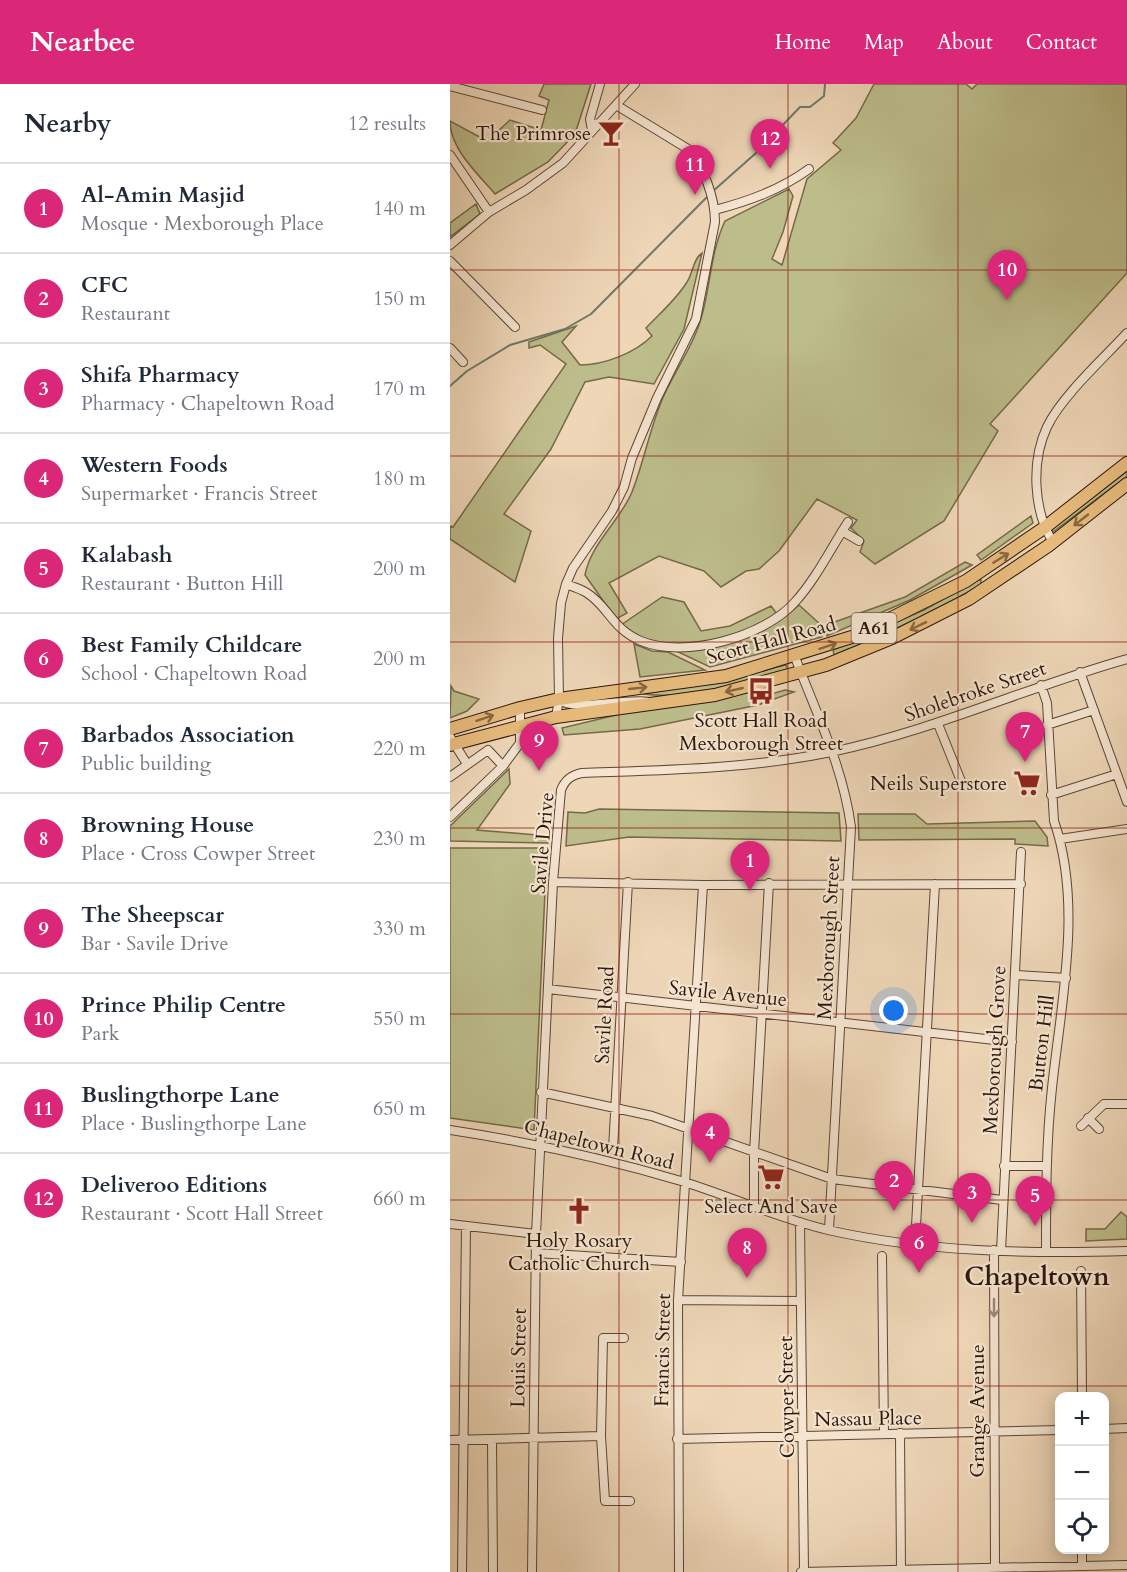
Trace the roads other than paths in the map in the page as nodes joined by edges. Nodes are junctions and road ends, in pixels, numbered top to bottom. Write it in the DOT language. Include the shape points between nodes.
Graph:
graph roads {
  1 [pos="600,84"];
  2 [pos="635,84"];
  3 [pos="450,86"];
  4 [pos="616,105"];
  5 [pos="542,110"];
  6 [pos="592,130"];
  7 [pos="451,159"];
  8 [pos="809,169"];
  9 [pos="714,208"];
  10 [pos="489,212"];
  11 [pos="450,245"];
  12 [pos="450,261"];
  13 [pos="515,327"];
  14 [pos="1127,333"];
  15 [pos="450,348"];
  16 [pos="463,362"];
  17 [pos="1127,463"];
  18 [pos="1127,484"];
  19 [pos="848,522"];
  20 [pos="1044,528"];
  21 [pos="842,531"];
  22 [pos="859,541"];
  23 [pos="1053,542"];
  24 [pos="566,584"];
  25 [pos="795,657"];
  26 [pos="1127,659"];
  27 [pos="1080,672"];
  28 [pos="801,673"];
  29 [pos="1041,685"];
  30 [pos="559,699"];
  31 [pos="659,704"];
  32 [pos="520,708"];
  33 [pos="1094,710"];
  34 [pos="556,717"];
  35 [pos="938,724"];
  36 [pos="520,725"];
  37 [pos="1047,725"];
  38 [pos="450,729"];
  39 [pos="451,742"];
  40 [pos="834,752"];
  41 [pos="468,764"];
  42 [pos="503,766"];
  43 [pos="1117,774"];
  44 [pos="450,777"];
  45 [pos="963,786"];
  46 [pos="1051,795"];
  47 [pos="1127,802"];
  48 [pos="450,816"];
  49 [pos="1127,829"];
  50 [pos="1060,839"];
  51 [pos="1021,852"];
  52 [pos="553,882"];
  53 [pos="628,882"];
  54 [pos="770,883"];
  55 [pos="849,883"];
  56 [pos="935,884"];
  57 [pos="1021,884"];
  58 [pos="703,885"];
  59 [pos="1016,975"];
  60 [pos="1066,978"];
  61 [pos="548,989"];
  62 [pos="622,998"];
  63 [pos="695,1006"];
  64 [pos="762,1014"];
  65 [pos="840,1022"];
  66 [pos="925,1032"];
  67 [pos="1012,1042"];
  68 [pos="542,1092"];
  69 [pos="1127,1104"];
  70 [pos="616,1107"];
  71 [pos="1088,1118"];
  72 [pos="1081,1125"];
  73 [pos="689,1128"];
  74 [pos="1100,1129"];
  75 [pos="450,1130"];
  76 [pos="540,1144"];
  77 [pos="754,1153"];
  78 [pos="612,1154"];
  79 [pos="1004,1166"];
  80 [pos="1046,1166"];
  81 [pos="832,1179"];
  82 [pos="685,1182"];
  83 [pos="917,1190"];
  84 [pos="1002,1200"];
  85 [pos="754,1207"];
  86 [pos="800,1222"];
  87 [pos="450,1224"];
  88 [pos="466,1226"];
  89 [pos="829,1230"];
  90 [pos="536,1234"];
  91 [pos="915,1244"];
  92 [pos="997,1250"];
  93 [pos="1127,1251"];
  94 [pos="1046,1252"];
  95 [pos="536,1253"];
  96 [pos="882,1256"];
  97 [pos="681,1262"];
  98 [pos="1081,1271"];
  99 [pos="678,1300"];
  100 [pos="801,1300"];
  101 [pos="624,1338"];
  102 [pos="1083,1392"];
  103 [pos="1127,1428"];
  104 [pos="1109,1429"];
  105 [pos="1055,1430"];
  106 [pos="993,1431"];
  107 [pos="900,1433"];
  108 [pos="884,1434"];
  109 [pos="601,1436"];
  110 [pos="804,1436"];
  111 [pos="534,1438"];
  112 [pos="677,1438"];
  113 [pos="492,1439"];
  114 [pos="450,1440"];
  115 [pos="464,1440"];
  116 [pos="630,1501"];
  117 [pos="1082,1554"];
  118 [pos="1127,1565"];
  119 [pos="1082,1566"];
  120 [pos="1069,1569"];
  121 [pos="995,1570"];
  122 [pos="901,1571"];
  123 [pos="462,1572"];
  124 [pos="493,1572"];
  125 [pos="532,1572"];
  126 [pos="679,1572"];
  127 [pos="802,1572"];
  1 -- 6 [label="street" via="590,119"];
  2 -- 4 [label="street"];
  3 -- 5 [label="street"];
  4 -- 6 [label="street"];
  4 -- 9 [label="street" via="688,149 697,159"];
  6 -- 10 [label="street" via="563,163"];
  7 -- 10 [label="street"];
  8 -- 9 [label="street" via="753,199"];
  9 -- 24 [label="street" via="716,222 696,319 657,398 624,487"];
  10 -- 11 [label="street"];
  12 -- 13 [label="street"];
  14 -- 20 [label="street" via="1058,410 1047,428 1037,462 1037,499"];
  15 -- 16 [label="street"];
  17 -- 20 [label="highway, Scott Hall Road / A61"];
  18 -- 23 [label="highway, Scott Hall Road / A61, one-way"];
  19 -- 21 [label="street"];
  20 -- 23 [label="street"];
  25 -- 20 [label="highway, Scott Hall Road / A61, one-way" via="855,636 927,602 966,581"];
  21 -- 22 [label="street"];
  21 -- 24 [label="street" via="796,601 781,616 744,634 709,644 664,646 643,642 615,625 588,593"];
  23 -- 28 [label="highway, Scott Hall Road / A61, one-way" via="1011,573 930,620"];
  24 -- 30 [label="street" via="558,638"];
  25 -- 28 [label="street, Mexborough Street"];
  30 -- 25 [label="highway, Scott Hall Road / A61, one-way" via="726,676"];
  26 -- 27 [label="street, Sholebroke Street"];
  27 -- 29 [label="street, Sholebroke Street"];
  27 -- 33 [label="street"];
  28 -- 31 [label="highway, Scott Hall Road / A61, one-way" via="715,695"];
  28 -- 40 [label="street, Mexborough Street"];
  29 -- 35 [label="street, Sholebroke Street"];
  29 -- 37 [label="street, Button Hill" via="1047,703"];
  30 -- 31 [label="street, Scott Hall Road" via="579,705 636,699"];
  30 -- 32 [label="highway, Scott Hall Road / A61"];
  30 -- 34 [label="street"];
  31 -- 34 [label="highway, Scott Hall Road / A61"];
  32 -- 36 [label="street"];
  38 -- 32 [label="highway, Scott Hall Road / A61, one-way"];
  33 -- 37 [label="street"];
  33 -- 43 [label="street"];
  34 -- 36 [label="highway, Scott Hall Road / A61"];
  35 -- 40 [label="street, Sholebroke Street"];
  35 -- 45 [label="street"];
  36 -- 39 [label="highway, Scott Hall Road / A61"];
  36 -- 42 [label="street" via="520,744"];
  37 -- 46 [label="street, Button Hill"];
  39 -- 41 [label="street"];
  40 -- 52 [label="street, Savile Drive" via="749,764 575,775 561,790"];
  40 -- 55 [label="street, Mexborough Street" via="847,799"];
  41 -- 42 [label="street" via="488,750"];
  41 -- 44 [label="street"];
  42 -- 48 [label="street"];
  43 -- 46 [label="street"];
  43 -- 47 [label="street"];
  46 -- 50 [label="street, Button Hill"];
  49 -- 50 [label="street"];
  50 -- 60 [label="street, Button Hill" via="1066,885"];
  51 -- 57 [label="street, Mexborough Grove"];
  52 -- 53 [label="street"];
  52 -- 61 [label="street, Savile Drive"];
  53 -- 58 [label="street"];
  53 -- 62 [label="street, Savile Road"];
  54 -- 55 [label="street"];
  54 -- 58 [label="street"];
  54 -- 64 [label="street"];
  55 -- 56 [label="street"];
  55 -- 65 [label="street, Mexborough Street"];
  56 -- 57 [label="street"];
  56 -- 66 [label="street"];
  57 -- 59 [label="street, Mexborough Grove"];
  58 -- 63 [label="street, Francis Street"];
  59 -- 60 [label="street"];
  59 -- 67 [label="street, Mexborough Grove"];
  60 -- 80 [label="street, Button Hill"];
  61 -- 62 [label="street, Savile Avenue"];
  61 -- 68 [label="street, Savile Drive"];
  62 -- 63 [label="street, Savile Avenue"];
  62 -- 70 [label="street, Savile Road"];
  63 -- 64 [label="street, Savile Avenue"];
  63 -- 73 [label="street, Francis Street"];
  64 -- 65 [label="street, Savile Avenue"];
  64 -- 77 [label="street"];
  65 -- 66 [label="street, Savile Avenue"];
  65 -- 81 [label="street, Mexborough Street"];
  66 -- 67 [label="street, Savile Avenue"];
  66 -- 83 [label="street"];
  67 -- 79 [label="street, Mexborough Grove"];
  68 -- 70 [label="street"];
  68 -- 76 [label="street, Savile Drive"];
  69 -- 71 [label="street" via="1104,1104"];
  70 -- 73 [label="street"];
  70 -- 78 [label="street, Savile Road"];
  71 -- 72 [label="street"];
  71 -- 74 [label="street"];
  73 -- 77 [label="street"];
  73 -- 82 [label="street, Francis Street"];
  75 -- 76 [label="street, Chapeltown Road"];
  76 -- 78 [label="street, Chapeltown Road"];
  76 -- 90 [label="street, Louis Street"];
  77 -- 81 [label="street"];
  77 -- 85 [label="street"];
  78 -- 82 [label="street, Chapeltown Road"];
  79 -- 80 [label="street"];
  79 -- 84 [label="street, Mexborough Grove"];
  80 -- 94 [label="street, Button Hill"];
  81 -- 83 [label="street"];
  81 -- 89 [label="street, Mexborough Street"];
  82 -- 85 [label="street, Chapeltown Road"];
  82 -- 97 [label="street, Francis Street"];
  83 -- 84 [label="street"];
  83 -- 91 [label="street"];
  84 -- 92 [label="street, Mexborough Grove"];
  85 -- 86 [label="street, Chapeltown Road"];
  86 -- 89 [label="street, Chapeltown Road"];
  86 -- 100 [label="street, Cowper Street"];
  87 -- 88 [label="street"];
  88 -- 90 [label="street"];
  88 -- 115 [label="street"];
  89 -- 91 [label="street, Chapeltown Road"];
  90 -- 95 [label="street, Louis Street"];
  91 -- 92 [label="street, Chapeltown Road"];
  92 -- 94 [label="street, Chapeltown Road"];
  92 -- 106 [label="street, Grange Avenue, one-way"];
  93 -- 94 [label="street, Chapeltown Road"];
  95 -- 97 [label="street"];
  95 -- 111 [label="street, Louis Street"];
  96 -- 108 [label="street"];
  97 -- 99 [label="street, Francis Street"];
  98 -- 102 [label="street"];
  99 -- 100 [label="street"];
  99 -- 112 [label="street, Francis Street"];
  100 -- 110 [label="street, Cowper Street"];
  101 -- 109 [label="street" via="603,1338"];
  103 -- 104 [label="street"];
  105 -- 106 [label="street, Nassau Place"];
  106 -- 107 [label="street, Nassau Place"];
  106 -- 121 [label="street, Grange Avenue"];
  107 -- 108 [label="street, Nassau Place"];
  107 -- 122 [label="street"];
  108 -- 110 [label="street, Nassau Place"];
  109 -- 111 [label="street"];
  109 -- 116 [label="street" via="605,1501"];
  110 -- 112 [label="street, Nassau Place"];
  110 -- 127 [label="street, Cowper Street"];
  111 -- 113 [label="street"];
  111 -- 125 [label="street, Louis Street"];
  112 -- 126 [label="street, Francis Street"];
  113 -- 115 [label="street"];
  113 -- 124 [label="street"];
  114 -- 115 [label="street"];
  115 -- 123 [label="street"];
  117 -- 119 [label="street"];
  118 -- 119 [label="street"];
  119 -- 120 [label="street"];
  120 -- 121 [label="street"];
  121 -- 122 [label="street"];
  122 -- 127 [label="street"];
}
